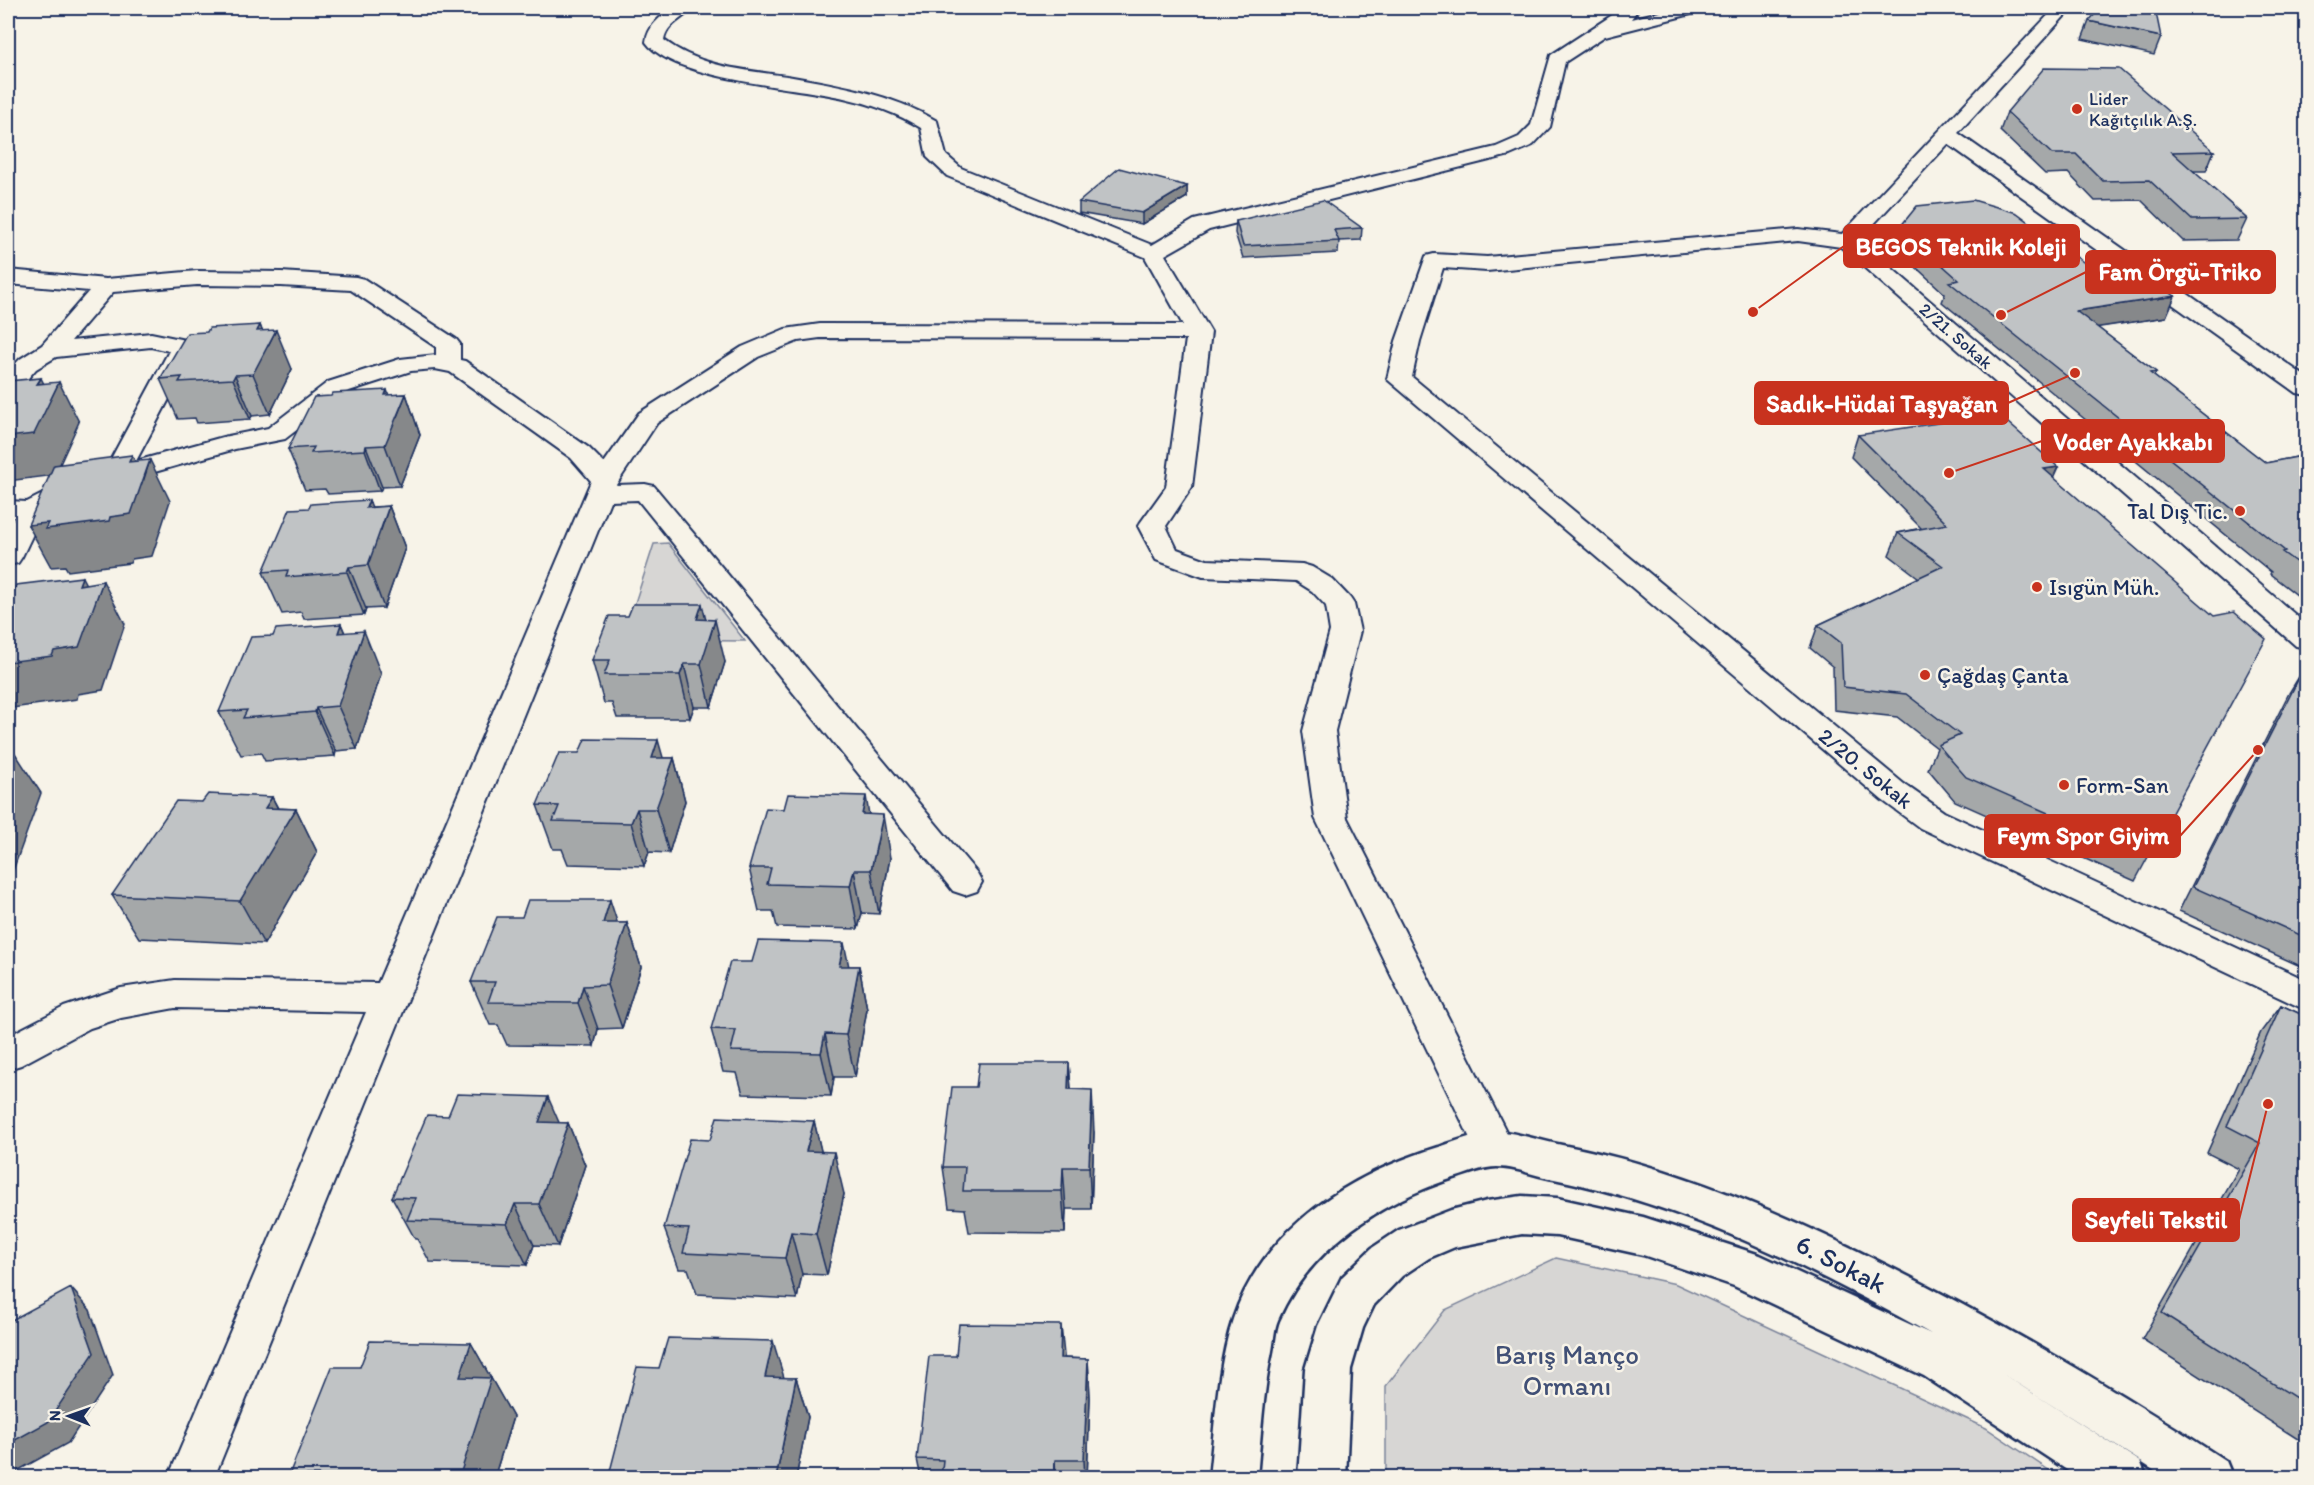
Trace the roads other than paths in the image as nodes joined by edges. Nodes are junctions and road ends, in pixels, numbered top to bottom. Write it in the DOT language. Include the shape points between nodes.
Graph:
graph roads {
  1 [pos="684,8"];
  2 [pos="1631,8"];
  3 [pos="1694,8"];
  4 [pos="2064,8"];
  5 [pos="1598,33"];
  6 [pos="1947,134"];
  7 [pos="1847,241"];
  8 [pos="1153,253"];
  9 [pos="8,277"];
  10 [pos="106,286"];
  11 [pos="1199,332"];
  12 [pos="50,350"];
  13 [pos="448,363"];
  14 [pos="8,386"];
  15 [pos="2307,388"];
  16 [pos="115,475"];
  17 [pos="602,486"];
  18 [pos="19,509"];
  19 [pos="8,557"];
  20 [pos="2307,639"];
  21 [pos="965,882"];
  22 [pos="2307,996"];
  23 [pos="390,998"];
  24 [pos="8,1054"];
  25 [pos="1495,1149"];
  26 [pos="191,1478"];
  27 [pos="1233,1478"];
  28 [pos="1322,1478"];
  29 [pos="2123,1478"];
  30 [pos="2209,1478"];
  1 -- 8 [label="street" via="665,22 655,42 685,61 835,91 917,116 930,125 937,157 954,172"];
  2 -- 5 [label="street"];
  3 -- 5 [label="street"];
  4 -- 6 [label="street"];
  5 -- 8 [label="street" via="1557,59 1540,127 1526,141 1503,151 1202,225"];
  6 -- 7 [label="street"];
  6 -- 15 [label="street"];
  7 -- 20 [label="street, 2/21. Sokak"];
  7 -- 22 [label="street, 2/20. Sokak" via="1798,235 1487,264 1434,261 1399,379 1893,792 1932,820"];
  8 -- 11 [label="street"];
  9 -- 10 [label="street"];
  10 -- 12 [label="street"];
  10 -- 13 [label="street" via="197,278 356,284 448,344"];
  11 -- 17 [label="street" via="793,334 750,352 648,418"];
  11 -- 25 [label="street" via="1179,487 1152,526 1166,554 1203,568 1302,573 1322,585 1340,604 1345,631 1319,730 1331,818"];
  12 -- 14 [label="street" via="28,364"];
  12 -- 16 [label="street" via="151,340 177,345 181,350"];
  13 -- 16 [label="street" via="408,364 337,387 276,434 232,442"];
  13 -- 17 [label="street" via="579,453"];
  16 -- 18 [label="street"];
  17 -- 21 [label="street" via="645,492"];
  17 -- 23 [label="street"];
  18 -- 19 [label="street"];
  23 -- 24 [label="street" via="175,994 121,1003 77,1017"];
  23 -- 26 [label="street"];
  25 -- 27 [label="main road, 6. Sokak" via="1438,1165 1351,1203 1312,1234 1281,1272 1256,1318 1244,1374"];
  25 -- 30 [label="main road, 6. Sokak" via="1588,1167 1662,1189 1781,1234 2009,1352"];
  28 -- 29 [label="main road, 6. Sokak" via="1328,1370 1341,1326 1358,1291 1387,1262 1414,1244 1450,1229 1522,1215 1603,1226 1744,1269 1940,1361"];
}
